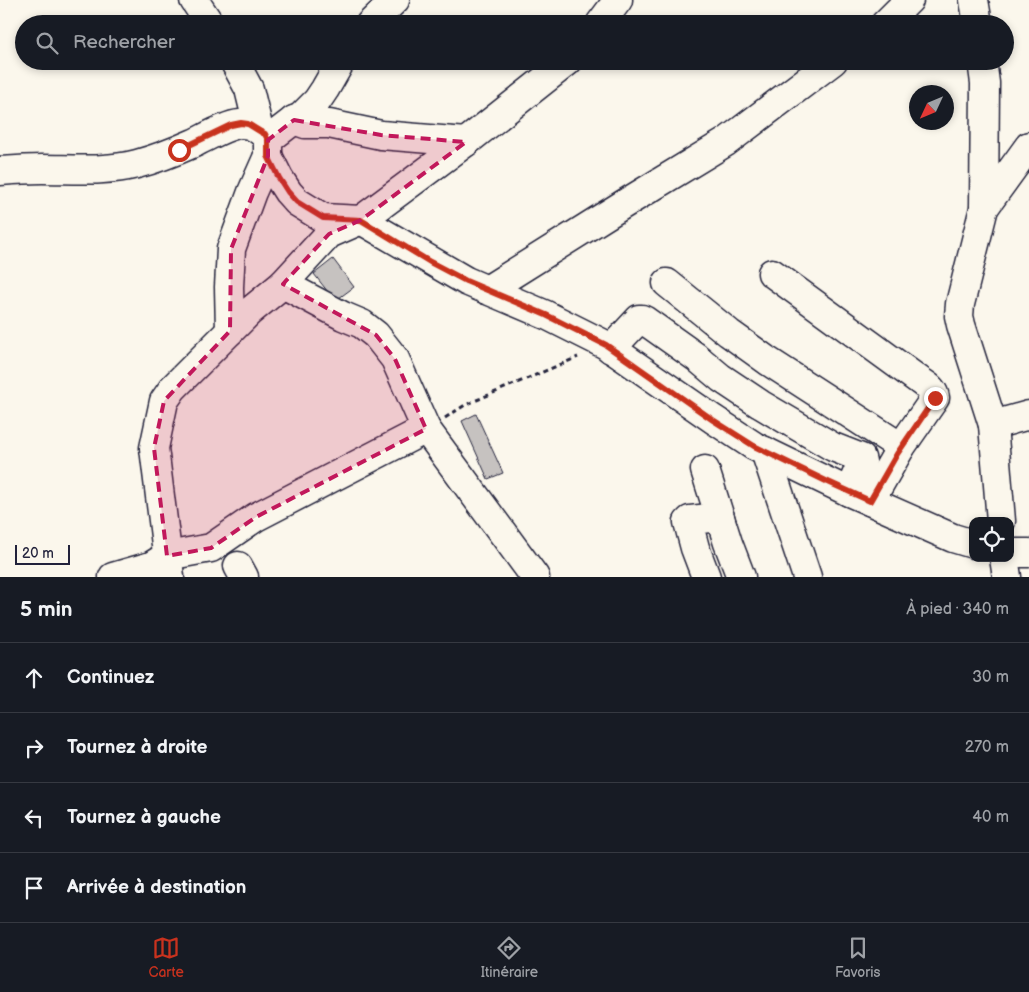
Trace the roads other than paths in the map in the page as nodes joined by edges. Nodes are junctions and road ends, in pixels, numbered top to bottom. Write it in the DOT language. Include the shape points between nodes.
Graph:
graph roads {
  1 [pos="194,0"];
  2 [pos="395,0"];
  3 [pos="618,0"];
  4 [pos="974,0"];
  5 [pos="204,15"];
  6 [pos="379,15"];
  7 [pos="607,15"];
  8 [pos="976,15"];
  9 [pos="239,70"];
  10 [pos="336,70"];
  11 [pos="557,70"];
  12 [pos="821,70"];
  13 [pos="983,70"];
  14 [pos="294,120"];
  15 [pos="265,142"];
  16 [pos="466,142"];
  17 [pos="1029,146"];
  18 [pos="0,171"];
  19 [pos="984,208"];
  20 [pos="361,220"];
  21 [pos="772,273"];
  22 [pos="667,283"];
  23 [pos="283,284"];
  24 [pos="487,290"];
  25 [pos="230,331"];
  26 [pos="609,347"];
  27 [pos="1029,415"];
  28 [pos="993,426"];
  29 [pos="426,429"];
  30 [pos="902,447"];
  31 [pos="765,451"];
  32 [pos="705,470"];
  33 [pos="859,496"];
  34 [pos="720,517"];
  35 [pos="1001,517"];
  36 [pos="969,543"];
  37 [pos="1014,553"];
  38 [pos="1029,553"];
  39 [pos="1005,562"];
  40 [pos="169,567"];
  41 [pos="527,574"];
  42 [pos="113,577"];
  43 [pos="706,577"];
  44 [pos="741,577"];
  45 [pos="807,577"];
  46 [pos="1007,577"];
  1 -- 5 [label="street"];
  2 -- 6 [label="street"];
  3 -- 7 [label="street"];
  4 -- 8 [label="street"];
  9 -- 15 [label="street" via="249,89"];
  10 -- 14 [label="street" via="317,101"];
  11 -- 16 [label="street"];
  12 -- 24 [label="street" via="726,142"];
  13 -- 19 [label="street"];
  14 -- 15 [label="street"];
  14 -- 16 [label="street" via="381,135"];
  15 -- 18 [label="street" via="248,124 241,123 137,164 109,169"];
  15 -- 20 [label="street" via="279,178 297,202 323,218"];
  15 -- 25 [label="street" via="252,192 231,249"];
  16 -- 20 [label="street"];
  17 -- 19 [label="street"];
  19 -- 28 [label="street" via="959,316"];
  20 -- 23 [label="street" via="329,234"];
  20 -- 24 [label="street" via="430,262"];
  21 -- 30 [label="street" via="931,389 935,398"];
  22 -- 30 [label="street" via="768,361"];
  23 -- 25 [label="street"];
  23 -- 29 [label="street" via="362,324 376,335 395,359"];
  24 -- 26 [label="street"];
  25 -- 40 [label="street" via="164,401 154,448"];
  26 -- 31 [label="street" via="713,420"];
  26 -- 33 [label="street" via="642,318 760,404 833,447 861,458"];
  27 -- 28 [label="street"];
  28 -- 35 [label="street"];
  29 -- 40 [label="street" via="256,516 211,548"];
  29 -- 41 [label="street"];
  30 -- 33 [label="street"];
  31 -- 33 [label="street"];
  31 -- 45 [label="street"];
  32 -- 34 [label="street"];
  33 -- 36 [label="street"];
  34 -- 43 [label="street" via="688,522"];
  34 -- 44 [label="street"];
  37 -- 38 [label="street"];
  39 -- 46 [label="street"];
  40 -- 42 [label="street" via="151,566"];
}
